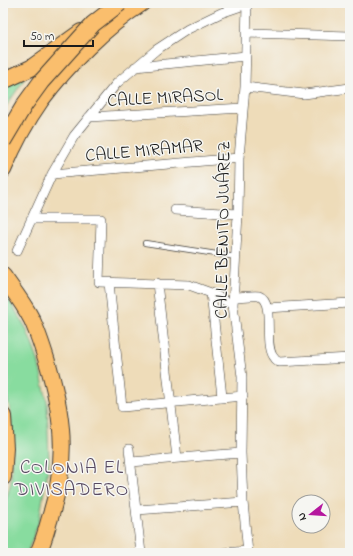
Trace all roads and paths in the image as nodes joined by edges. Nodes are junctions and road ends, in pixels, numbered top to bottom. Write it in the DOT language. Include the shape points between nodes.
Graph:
graph roads {
  1 [pos="120,3"];
  2 [pos="137,3"];
  3 [pos="142,3"];
  4 [pos="247,3"];
  5 [pos="91,24"];
  6 [pos="246,33"];
  7 [pos="350,36"];
  8 [pos="246,56"];
  9 [pos="135,67"];
  10 [pos="3,81"];
  11 [pos="245,88"];
  12 [pos="350,88"];
  13 [pos="243,108"];
  14 [pos="89,117"];
  15 [pos="3,135"];
  16 [pos="3,141"];
  17 [pos="239,158"];
  18 [pos="3,160"];
  19 [pos="3,170"];
  20 [pos="52,174"];
  21 [pos="175,210"];
  22 [pos="238,214"];
  23 [pos="31,219"];
  24 [pos="145,243"];
  25 [pos="17,251"];
  26 [pos="237,257"];
  27 [pos="3,276"];
  28 [pos="109,283"];
  29 [pos="157,283"];
  30 [pos="211,293"];
  31 [pos="234,301"];
  32 [pos="350,303"];
  33 [pos="267,308"];
  34 [pos="350,358"];
  35 [pos="243,396"];
  36 [pos="222,397"];
  37 [pos="171,402"];
  38 [pos="3,416"];
  39 [pos="129,449"];
  40 [pos="241,452"];
  41 [pos="177,458"];
  42 [pos="131,462"];
  43 [pos="3,477"];
  44 [pos="243,502"];
  45 [pos="137,510"];
  46 [pos="248,552"];
  47 [pos="38,553"];
  48 [pos="141,553"];
  49 [pos="223,553"];
  1 -- 5 [label="highway"];
  1 -- 16 [label="highway, bridge" via="93,24 41,82"];
  2 -- 18 [label="highway" via="103,28 65,66 30,110"];
  3 -- 19 [label="highway" via="109,29 61,75 40,101"];
  4 -- 6 [label="street, CALLE BENITO JUÁREZ"];
  4 -- 9 [label="street" via="221,12 188,29"];
  5 -- 10 [label="highway" via="31,68"];
  5 -- 15 [label="highway" via="50,67 26,97"];
  6 -- 7 [label="street"];
  6 -- 8 [label="street, CALLE BENITO JUÁREZ"];
  8 -- 9 [label="street"];
  8 -- 11 [label="street, CALLE BENITO JUÁREZ"];
  9 -- 14 [label="street" via="117,83"];
  11 -- 12 [label="street" via="304,94"];
  11 -- 13 [label="street, CALLE BENITO JUÁREZ"];
  13 -- 14 [label="street, CALLE MIRASOL"];
  13 -- 17 [label="street, CALLE BENITO JUÁREZ"];
  14 -- 20 [label="street" via="74,136"];
  17 -- 20 [label="street, CALLE MIRAMAR"];
  17 -- 22 [label="street, CALLE BENITO JUÁREZ"];
  20 -- 23 [label="street"];
  21 -- 22 [label="street"];
  22 -- 26 [label="street, CALLE BENITO JUÁREZ"];
  23 -- 25 [label="street"];
  23 -- 28 [label="street" via="101,219 99,282"];
  24 -- 26 [label="lane"];
  26 -- 31 [label="street, CALLE BENITO JUÁREZ"];
  27 -- 47 [label="highway" via="31,318 41,342 58,402 62,456 59,482 55,504"];
  28 -- 29 [label="street"];
  28 -- 37 [label="street" via="122,407"];
  29 -- 30 [label="street" via="189,285"];
  29 -- 37 [label="street"];
  30 -- 31 [label="street"];
  30 -- 36 [label="street"];
  31 -- 33 [label="street" via="259,296"];
  31 -- 35 [label="street, CALLE BENITO JUÁREZ"];
  32 -- 33 [label="street"];
  33 -- 34 [label="street" via="270,350 273,358 279,362"];
  35 -- 36 [label="street"];
  35 -- 40 [label="street, CALLE BENITO JUÁREZ"];
  36 -- 37 [label="street"];
  37 -- 41 [label="street"];
  38 -- 43 [label="highway"];
  39 -- 42 [label="street"];
  40 -- 41 [label="street"];
  40 -- 44 [label="street, CALLE BENITO JUÁREZ"];
  41 -- 42 [label="street"];
  42 -- 45 [label="street"];
  44 -- 45 [label="street"];
  44 -- 46 [label="street, CALLE BENITO JUÁREZ"];
  45 -- 48 [label="street"];
  46 -- 49 [label="street"];
}
